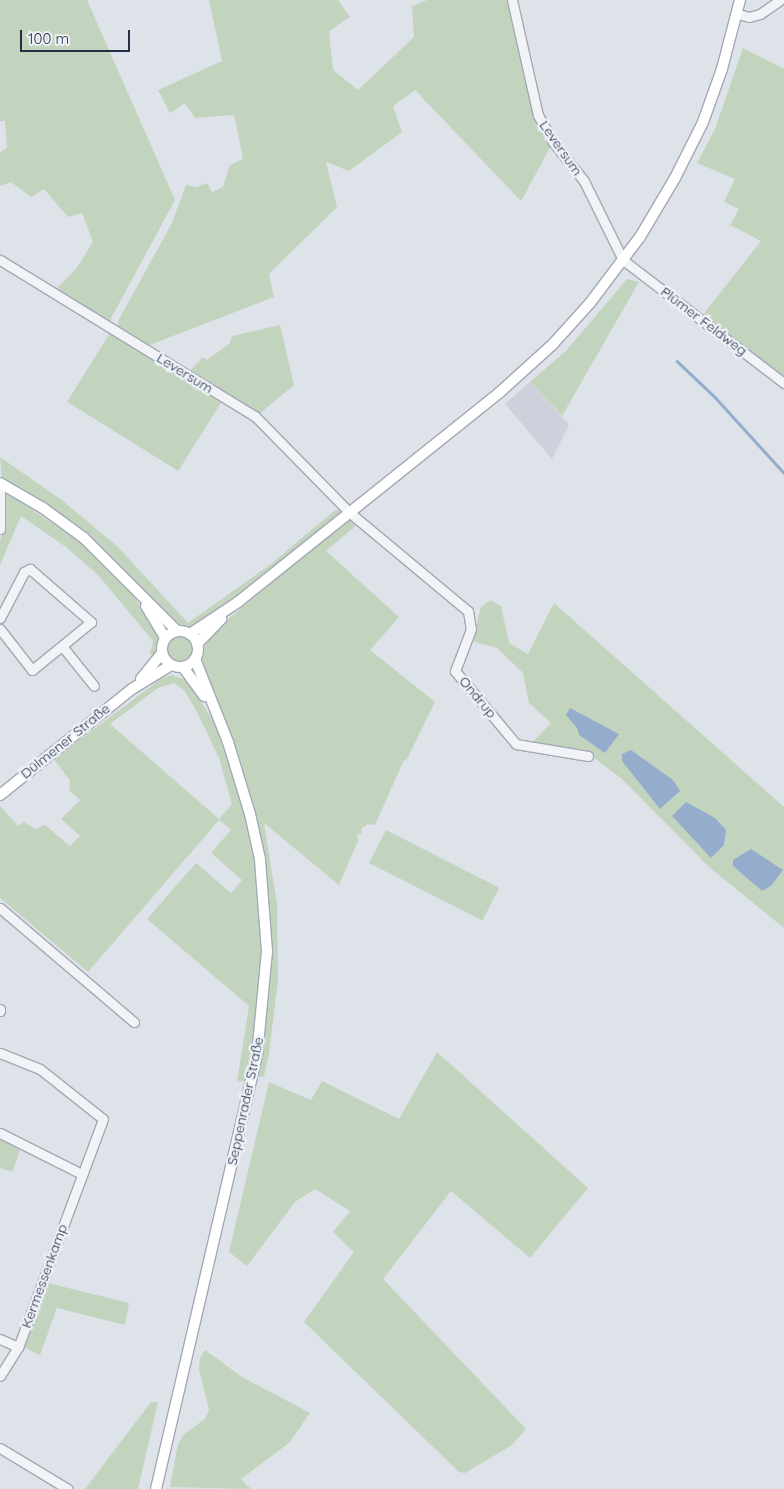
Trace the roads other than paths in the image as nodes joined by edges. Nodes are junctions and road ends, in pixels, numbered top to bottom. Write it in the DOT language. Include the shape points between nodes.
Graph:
graph roads {
  1 [pos="512,0"];
  2 [pos="740,0"];
  3 [pos="780,0"];
  4 [pos="738,14"];
  5 [pos="0,260"];
  6 [pos="624,260"];
  7 [pos="784,383"];
  8 [pos="0,483"];
  9 [pos="0,490"];
  10 [pos="349,512"];
  11 [pos="0,529"];
  12 [pos="134,586"];
  13 [pos="238,602"];
  14 [pos="0,618"];
  15 [pos="0,629"];
  16 [pos="177,631"];
  17 [pos="190,634"];
  18 [pos="165,638"];
  19 [pos="197,644"];
  20 [pos="62,646"];
  21 [pos="162,653"];
  22 [pos="195,659"];
  23 [pos="170,665"];
  24 [pos="183,667"];
  25 [pos="94,686"];
  26 [pos="132,688"];
  27 [pos="216,713"];
  28 [pos="588,756"];
  29 [pos="0,795"];
  30 [pos="0,908"];
  31 [pos="134,1022"];
  32 [pos="0,1053"];
  33 [pos="0,1133"];
  34 [pos="82,1174"];
  35 [pos="0,1339"];
  36 [pos="18,1347"];
  37 [pos="0,1376"];
  38 [pos="0,1448"];
  39 [pos="68,1489"];
  40 [pos="156,1489"];
  1 -- 6 [label="street, Leversum" via="538,114 553,142 584,181"];
  2 -- 4 [label="main road"];
  3 -- 4 [label="street" via="760,14 749,17"];
  4 -- 6 [label="main road" via="703,122 675,178"];
  5 -- 10 [label="street, Leversum" via="256,416"];
  6 -- 7 [label="street, Plümer Feldweg"];
  6 -- 10 [label="main road" via="553,344 499,393"];
  8 -- 12 [label="main road" via="63,522"];
  9 -- 11 [label="street"];
  10 -- 13 [label="main road"];
  10 -- 28 [label="street, Ondrup" via="468,611 471,629 455,670 516,744"];
  12 -- 16 [label="main road"];
  12 -- 18 [label="main road"];
  13 -- 17 [label="main road"];
  13 -- 19 [label="main road"];
  14 -- 20 [label="street" via="24,572 30,569 91,622"];
  15 -- 20 [label="street" via="32,670"];
  16 -- 17 [label="main road"];
  16 -- 18 [label="main road"];
  17 -- 19 [label="main road"];
  18 -- 21 [label="main road"];
  19 -- 22 [label="main road"];
  20 -- 25 [label="street"];
  21 -- 23 [label="main road"];
  21 -- 26 [label="main road, Dülmener Straße"];
  22 -- 24 [label="main road"];
  22 -- 27 [label="main road, Seppenrader Straße"];
  23 -- 24 [label="main road"];
  23 -- 26 [label="main road, Dülmener Straße"];
  24 -- 27 [label="main road, Seppenrader Straße"];
  26 -- 29 [label="main road, Dülmener Straße"];
  27 -- 40 [label="main road, Seppenrader Straße" via="239,774 260,859 267,951 264,1001 250,1084"];
  30 -- 31 [label="street"];
  32 -- 34 [label="street, Kermessenkamp" via="40,1069 103,1119"];
  33 -- 34 [label="street"];
  34 -- 36 [label="street, Kermessenkamp"];
  35 -- 36 [label="street"];
  36 -- 37 [label="street, Kermessenkamp"];
  38 -- 39 [label="street"];
}
